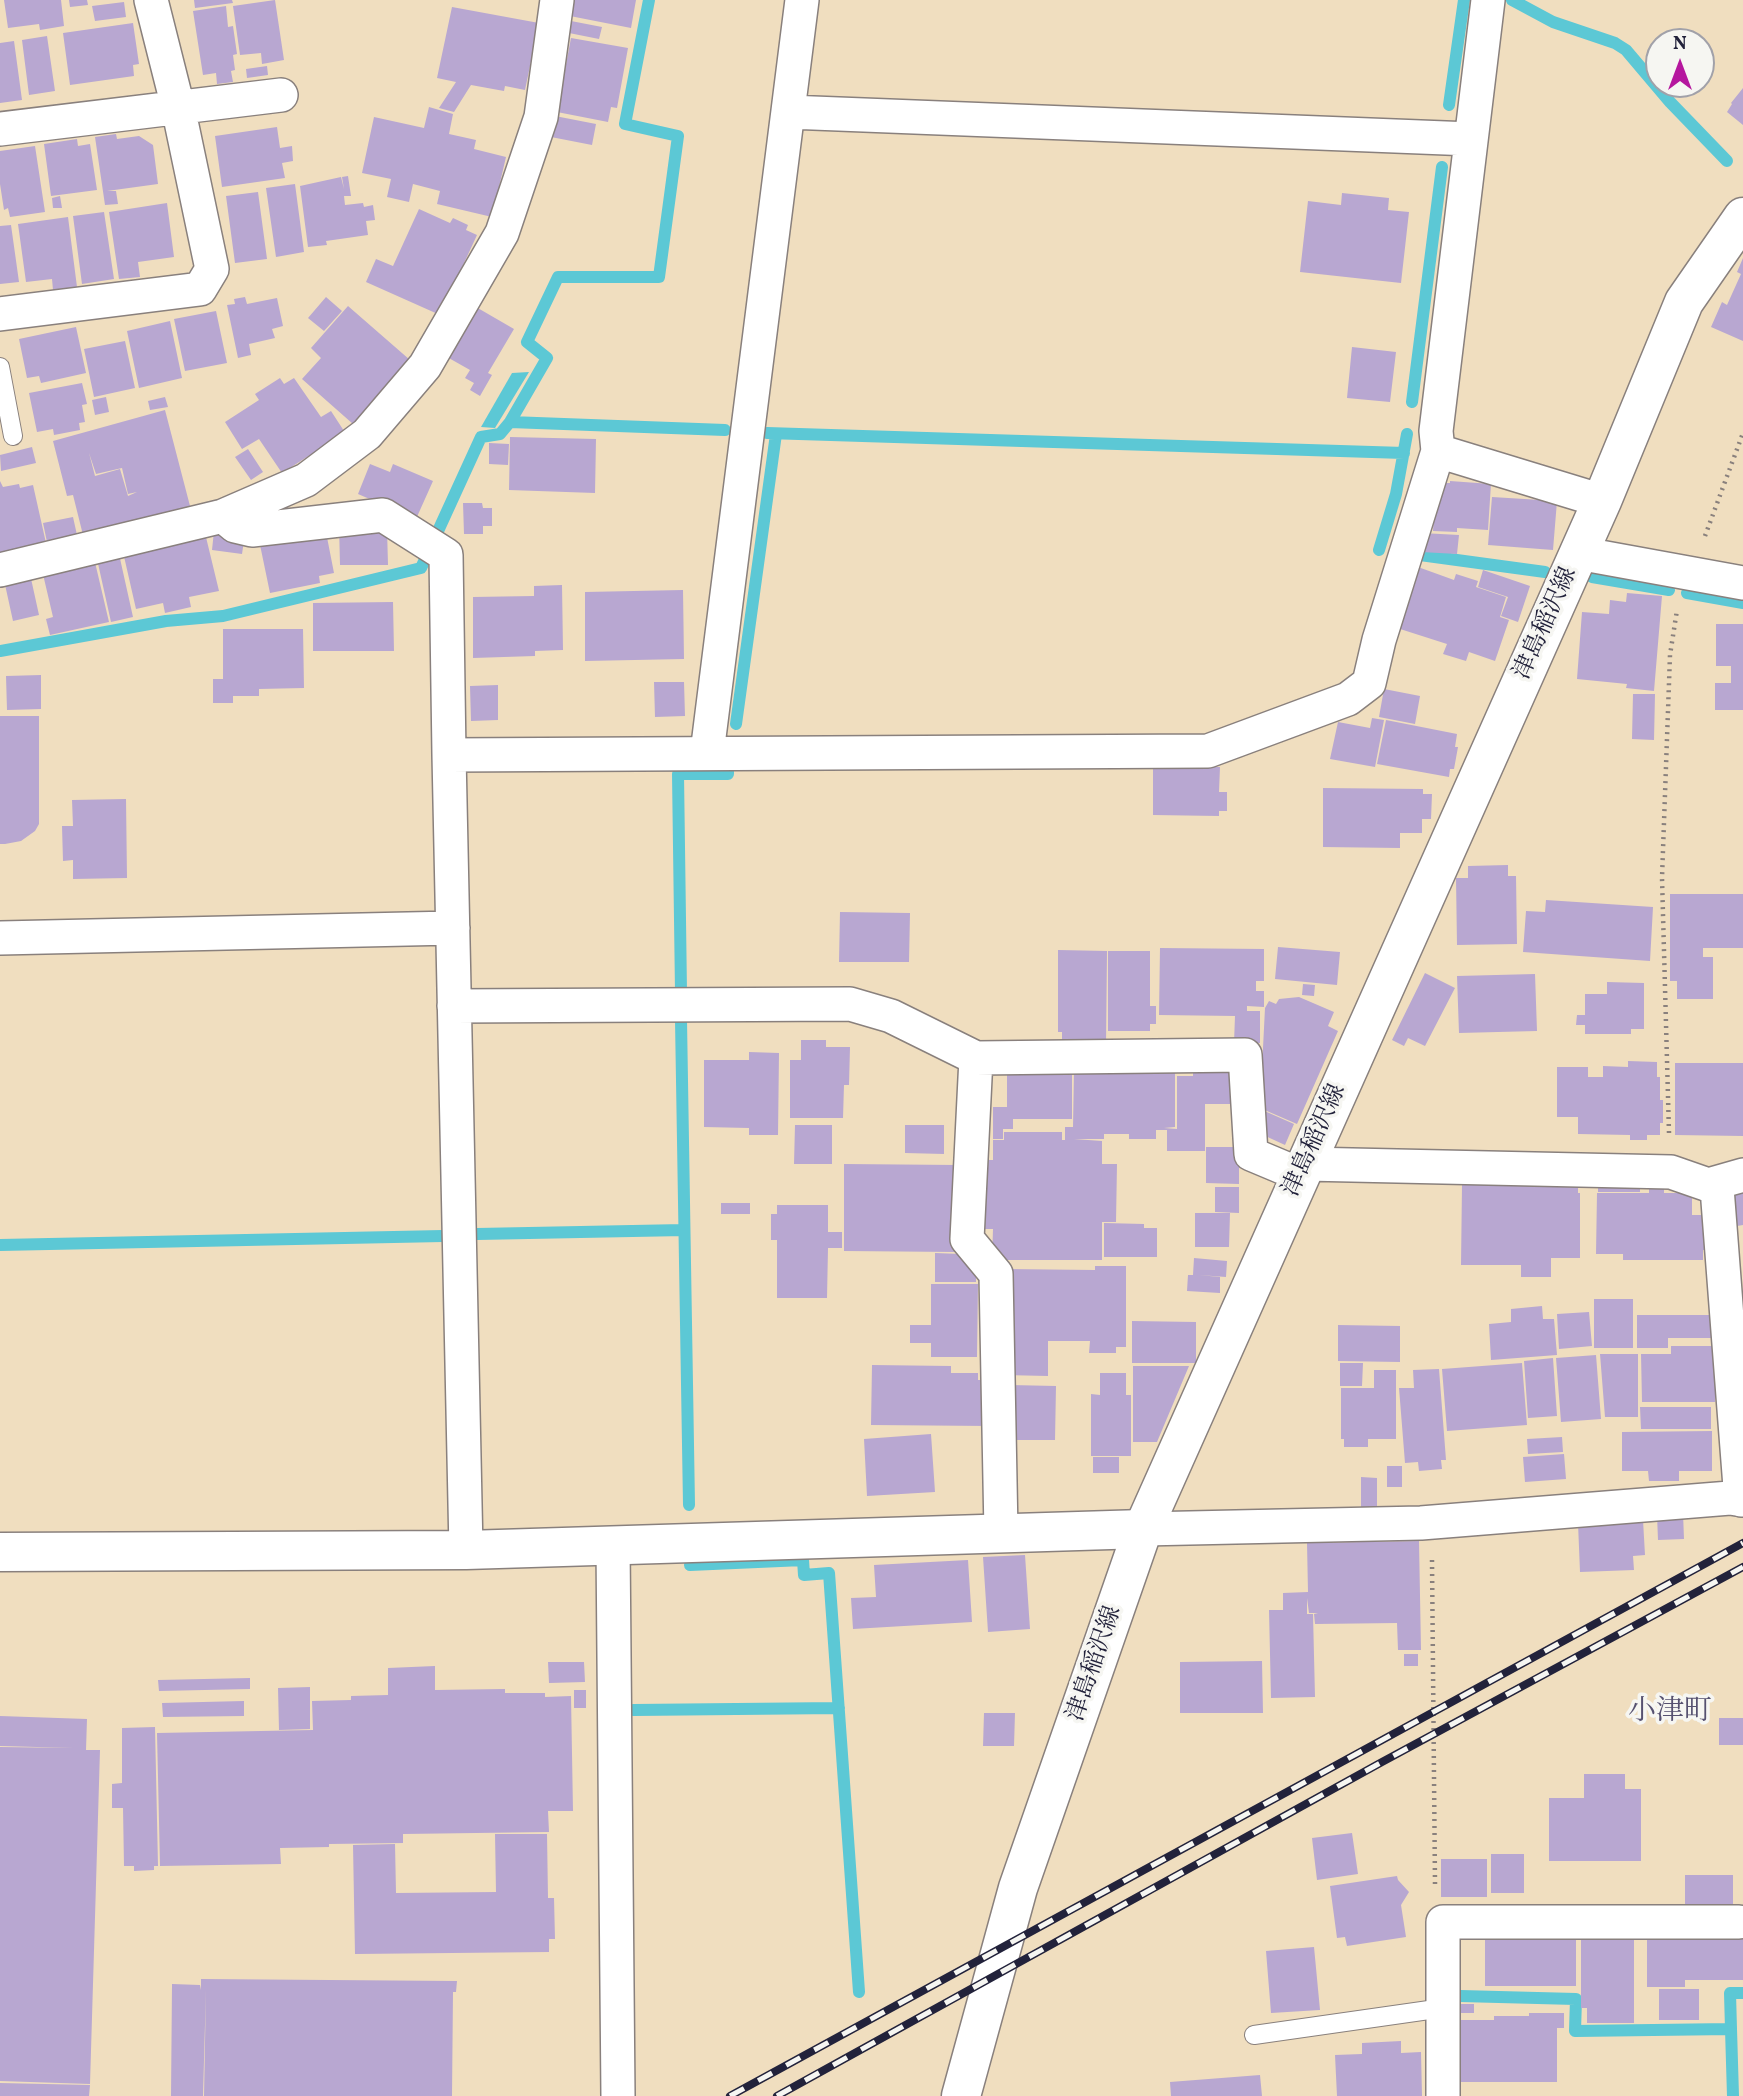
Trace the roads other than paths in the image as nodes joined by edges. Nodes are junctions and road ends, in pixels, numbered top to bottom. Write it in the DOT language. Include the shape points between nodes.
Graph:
graph roads {
  1 [pos="151,0"];
  2 [pos="557,0"];
  3 [pos="802,0"];
  4 [pos="1488,0"];
  5 [pos="281,95"];
  6 [pos="178,107"];
  7 [pos="788,112"];
  8 [pos="0,129"];
  9 [pos="1471,139"];
  10 [pos="1743,217"];
  11 [pos="0,314"];
  12 [pos="0,367"];
  13 [pos="13,436"];
  14 [pos="1438,451"];
  15 [pos="1602,501"];
  16 [pos="223,516"];
  17 [pos="1578,552"];
  18 [pos="0,570"];
  19 [pos="1743,583"];
  20 [pos="707,753"];
  21 [pos="449,755"];
  22 [pos="453,928"];
  23 [pos="0,938"];
  24 [pos="454,1006"];
  25 [pos="976,1058"];
  26 [pos="1303,1170"];
  27 [pos="1743,1175"];
  28 [pos="1708,1185"];
  29 [pos="1736,1346"];
  30 [pos="1742,1500"];
  31 [pos="1143,1529"];
  32 [pos="1001,1533"];
  33 [pos="613,1545"];
  34 [pos="466,1550"];
  35 [pos="0,1552"];
  36 [pos="1740,1922"];
  37 [pos="1443,2008"];
  38 [pos="1254,2035"];
  39 [pos="618,2096"];
  40 [pos="961,2096"];
  41 [pos="1443,2096"];
  1 -- 6 [label="street"];
  2 -- 16 [label="street" via="541,117 502,233 425,366 367,434 306,480"];
  3 -- 7 [label="street"];
  4 -- 9 [label="street"];
  5 -- 6 [label="street"];
  6 -- 8 [label="street"];
  6 -- 11 [label="street" via="212,270 200,289"];
  7 -- 9 [label="street"];
  7 -- 20 [label="street"];
  9 -- 14 [label="street" via="1436,431"];
  10 -- 15 [label="main road, 津島稲沢線" via="1684,302"];
  12 -- 13 [label="lane"];
  14 -- 15 [label="street"];
  14 -- 20 [label="street" via="1369,683 1348,699 1208,751"];
  15 -- 17 [label="main road, 津島稲沢線"];
  16 -- 18 [label="street"];
  16 -- 21 [label="street" via="235,526 252,530 383,515 446,555"];
  17 -- 19 [label="street"];
  17 -- 26 [label="main road, 津島稲沢線"];
  20 -- 21 [label="street"];
  21 -- 22 [label="street"];
  22 -- 23 [label="street"];
  22 -- 24 [label="street"];
  24 -- 25 [label="street" via="850,1004 891,1016"];
  24 -- 34 [label="street"];
  25 -- 26 [label="street" via="1245,1055 1251,1154"];
  25 -- 32 [label="street" via="967,1239 996,1274"];
  26 -- 28 [label="street" via="1671,1172"];
  26 -- 31 [label="main road, 津島稲沢線"];
  27 -- 28 [label="street"];
  28 -- 29 [label="street" via="1717,1188"];
  29 -- 30 [label="street"];
  30 -- 31 [label="street" via="1431,1522"];
  31 -- 32 [label="main road"];
  31 -- 40 [label="main road, 津島稲沢線" via="1018,1888"];
  32 -- 33 [label="main road"];
  33 -- 34 [label="main road"];
  33 -- 39 [label="street"];
  34 -- 35 [label="main road"];
  36 -- 37 [label="street" via="1443,1922"];
  37 -- 38 [label="lane"];
  37 -- 41 [label="street"];
}
